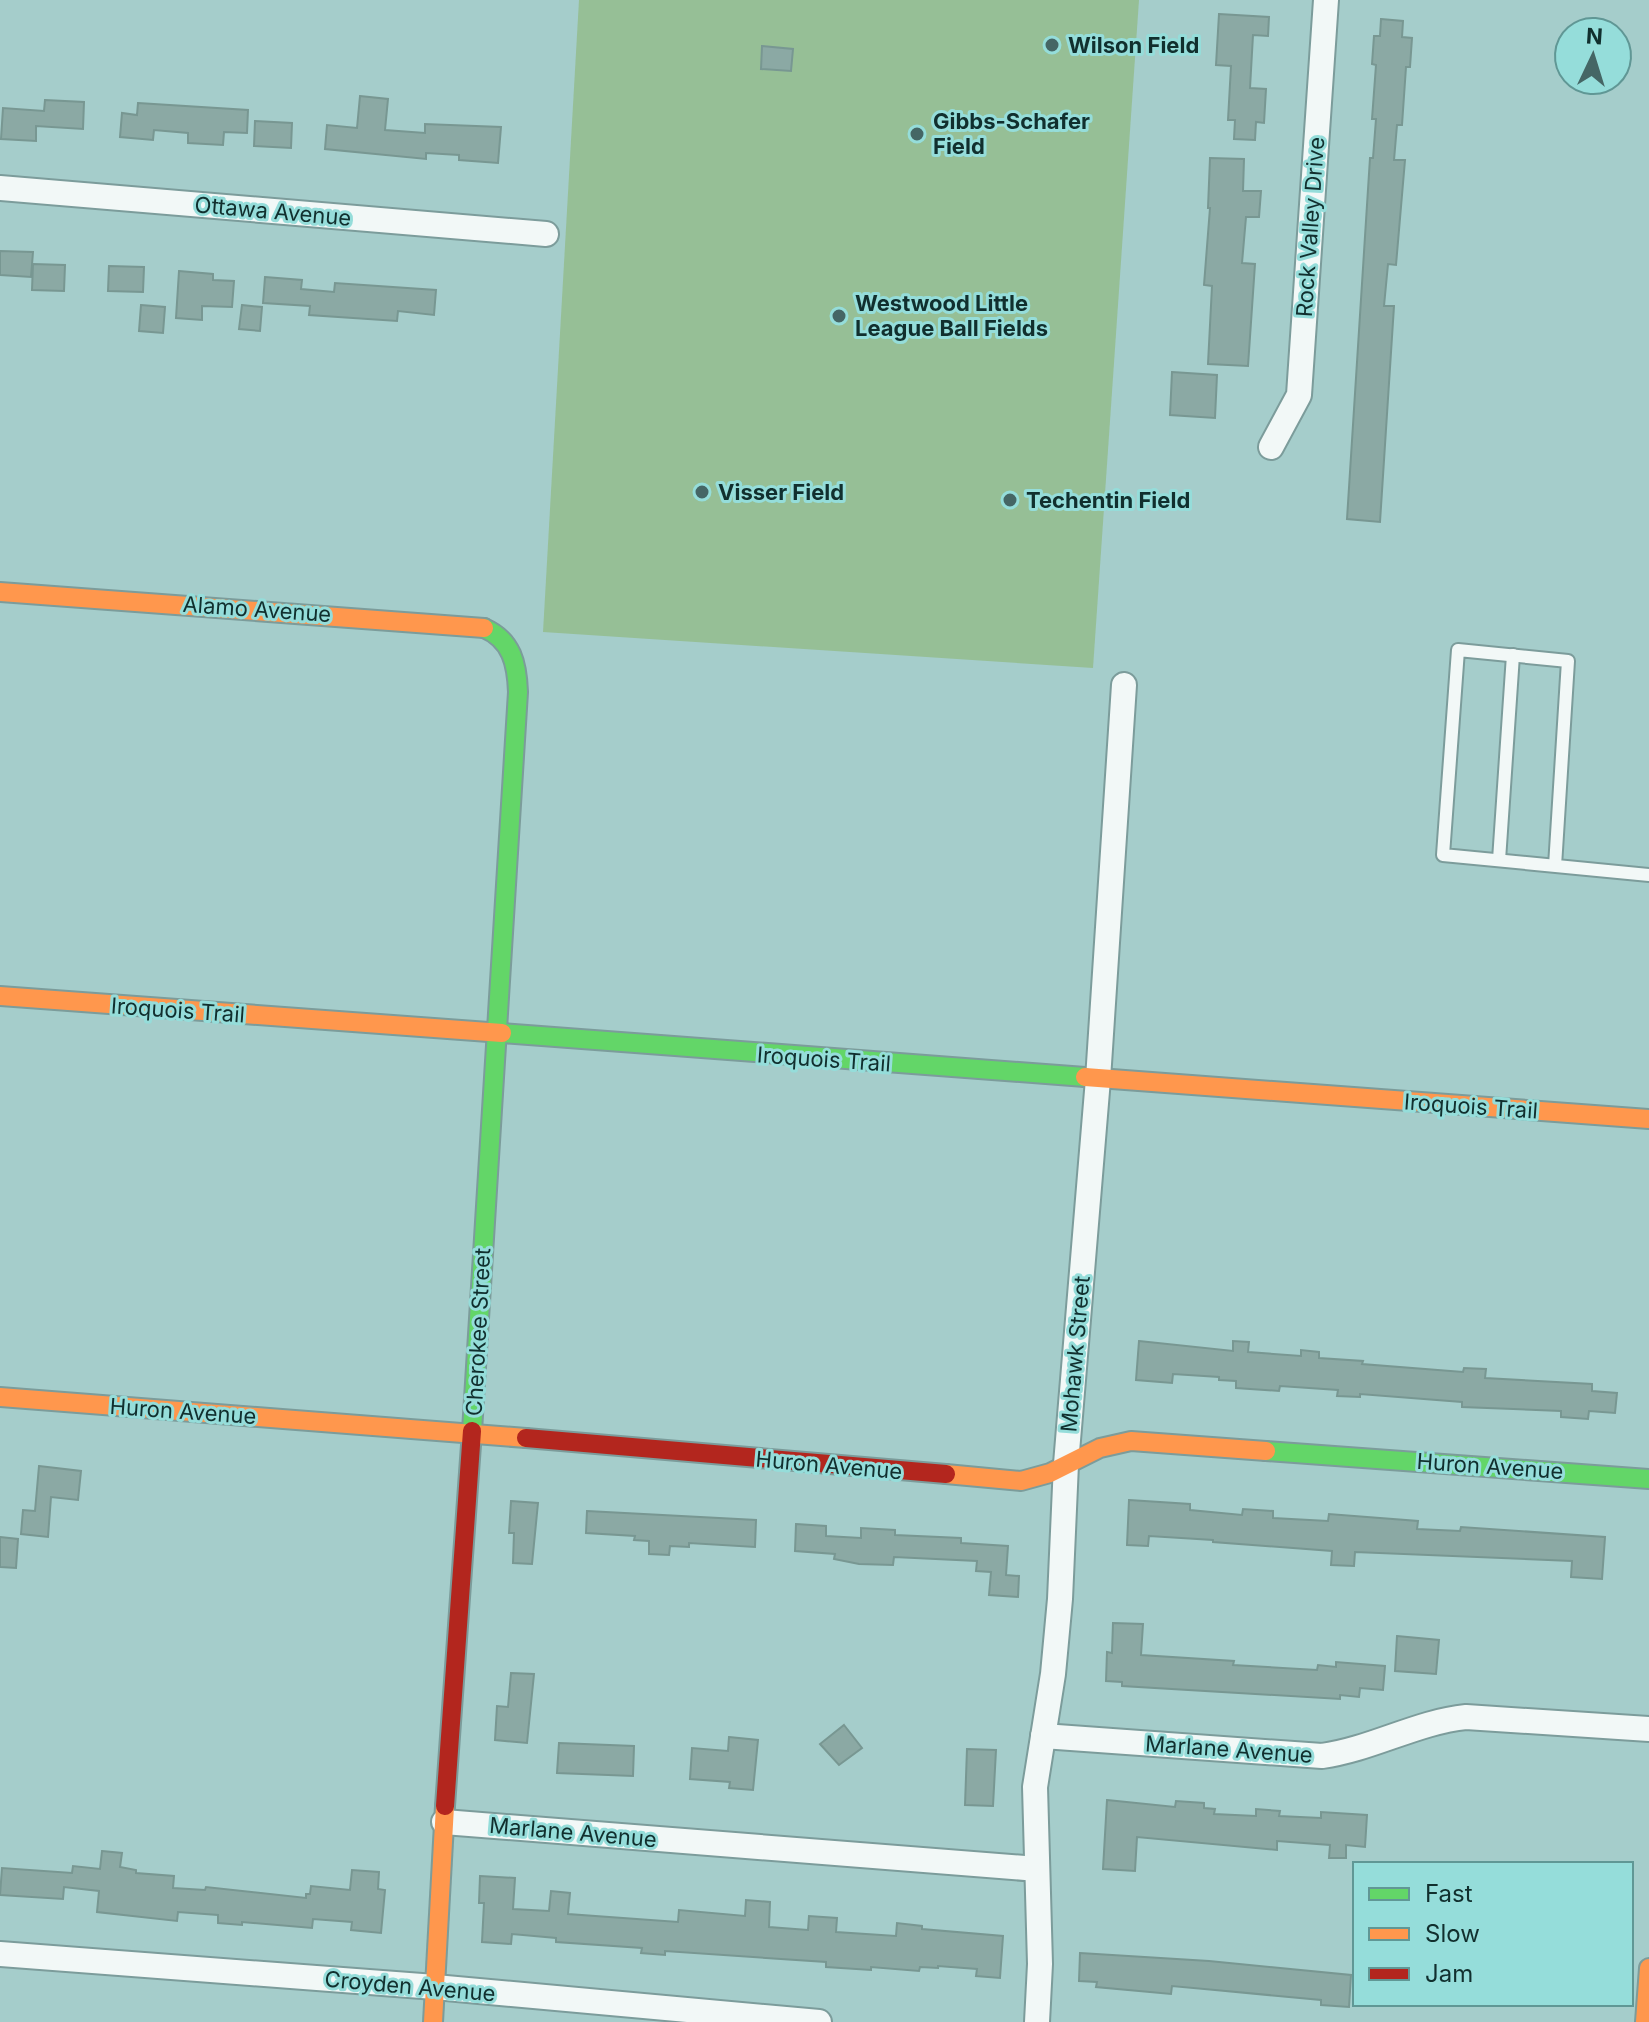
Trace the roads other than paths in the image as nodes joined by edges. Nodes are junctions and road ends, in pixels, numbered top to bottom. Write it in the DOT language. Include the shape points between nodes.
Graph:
graph roads {
  1 [pos="1326,0"];
  2 [pos="0,188"];
  3 [pos="546,234"];
  4 [pos="1271,447"];
  5 [pos="0,592"];
  6 [pos="508,644"];
  7 [pos="1513,655"];
  8 [pos="1124,685"];
  9 [pos="1499,860"];
  10 [pos="1555,866"];
  11 [pos="1649,875"];
  12 [pos="0,996"];
  13 [pos="496,1034"];
  14 [pos="1098,1079"];
  15 [pos="1649,1119"];
  16 [pos="0,1397"];
  17 [pos="472,1433"];
  18 [pos="1066,1464"];
  19 [pos="1649,1479"];
  20 [pos="1649,1729"];
  21 [pos="1043,1736"];
  22 [pos="444,1822"];
  23 [pos="1037,1869"];
  24 [pos="0,1954"];
  25 [pos="1649,1968"];
  26 [pos="435,1987"];
  27 [pos="433,2022"];
  28 [pos="819,2022"];
  29 [pos="1037,2022"];
  30 [pos="1645,2022"];
  1 -- 4 [label="street, Rock Valley Drive" via="1299,395"];
  2 -- 3 [label="street, Ottawa Avenue"];
  5 -- 6 [label="street, Alamo Avenue" via="455,623 493,629"];
  6 -- 13 [label="street, Cherokee Street" via="518,673"];
  7 -- 9 [label="lane"];
  7 -- 9 [label="lane" via="1458,650 1443,855"];
  7 -- 10 [label="lane" via="1568,661"];
  8 -- 14 [label="street, Mohawk Street"];
  9 -- 10 [label="lane"];
  10 -- 11 [label="lane"];
  12 -- 13 [label="street, Iroquois Trail"];
  13 -- 14 [label="street, Iroquois Trail"];
  13 -- 17 [label="street, Cherokee Street"];
  14 -- 15 [label="street, Iroquois Trail"];
  14 -- 18 [label="street, Mohawk Street"];
  16 -- 17 [label="street, Huron Avenue"];
  17 -- 18 [label="street, Huron Avenue" via="1011,1481 1037,1479"];
  17 -- 22 [label="street, Cherokee Street"];
  18 -- 19 [label="street, Huron Avenue" via="1099,1446 1154,1441"];
  18 -- 21 [label="street, Mohawk Street" via="1060,1599"];
  20 -- 21 [label="street, Marlane Avenue" via="1466,1717 1345,1753 1312,1756"];
  21 -- 23 [label="street, Mohawk Street" via="1035,1787"];
  22 -- 23 [label="street, Marlane Avenue"];
  22 -- 26 [label="street, Cherokee Street"];
  23 -- 29 [label="street, Mohawk Street"];
  24 -- 26 [label="street, Croyden Avenue"];
  25 -- 30 [label="street"];
  26 -- 27 [label="street, Cherokee Street"];
  26 -- 28 [label="street, Croyden Avenue"];
}
